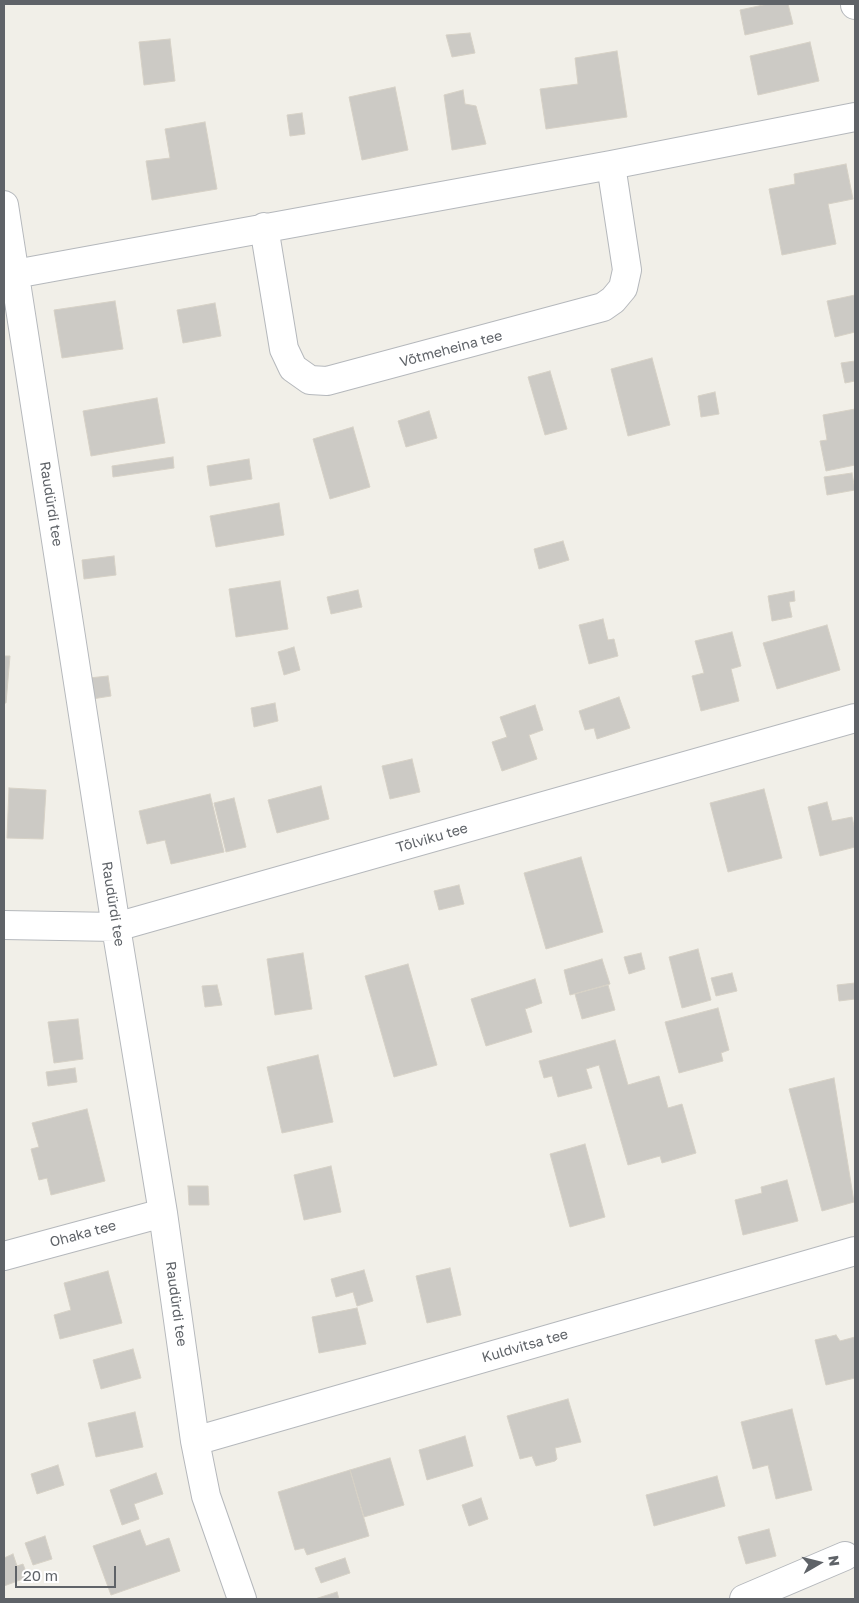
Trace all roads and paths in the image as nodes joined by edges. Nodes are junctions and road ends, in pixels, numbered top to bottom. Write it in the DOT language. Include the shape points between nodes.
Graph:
graph roads {
  1 [pos="855,117"];
  2 [pos="611,165"];
  3 [pos="4,205"];
  4 [pos="264,227"];
  5 [pos="16,274"];
  6 [pos="855,718"];
  7 [pos="4,925"];
  8 [pos="116,927"];
  9 [pos="163,1213"];
  10 [pos="855,1251"];
  11 [pos="4,1256"];
  12 [pos="195,1441"];
  13 [pos="845,1556"];
  14 [pos="242,1599"];
  15 [pos="744,1599"];
  1 -- 2 [label="street"];
  2 -- 4 [label="street"];
  2 -- 4 [label="street, Võtmeheina tee" via="627,270 624,288 613,300 603,307 327,381 310,380 293,368 284,349"];
  3 -- 5 [label="street, Raudürdi tee"];
  4 -- 5 [label="street"];
  5 -- 8 [label="street, Raudürdi tee"];
  6 -- 8 [label="street, Tõlviku tee"];
  7 -- 8 [label="street, Tõlviku tee"];
  8 -- 9 [label="street, Raudürdi tee"];
  9 -- 11 [label="street, Ohaka tee"];
  9 -- 12 [label="street, Raudürdi tee"];
  10 -- 12 [label="street, Kuldvitsa tee"];
  12 -- 14 [label="street, Raudürdi tee" via="206,1496"];
  13 -- 15 [label="street"];
}
